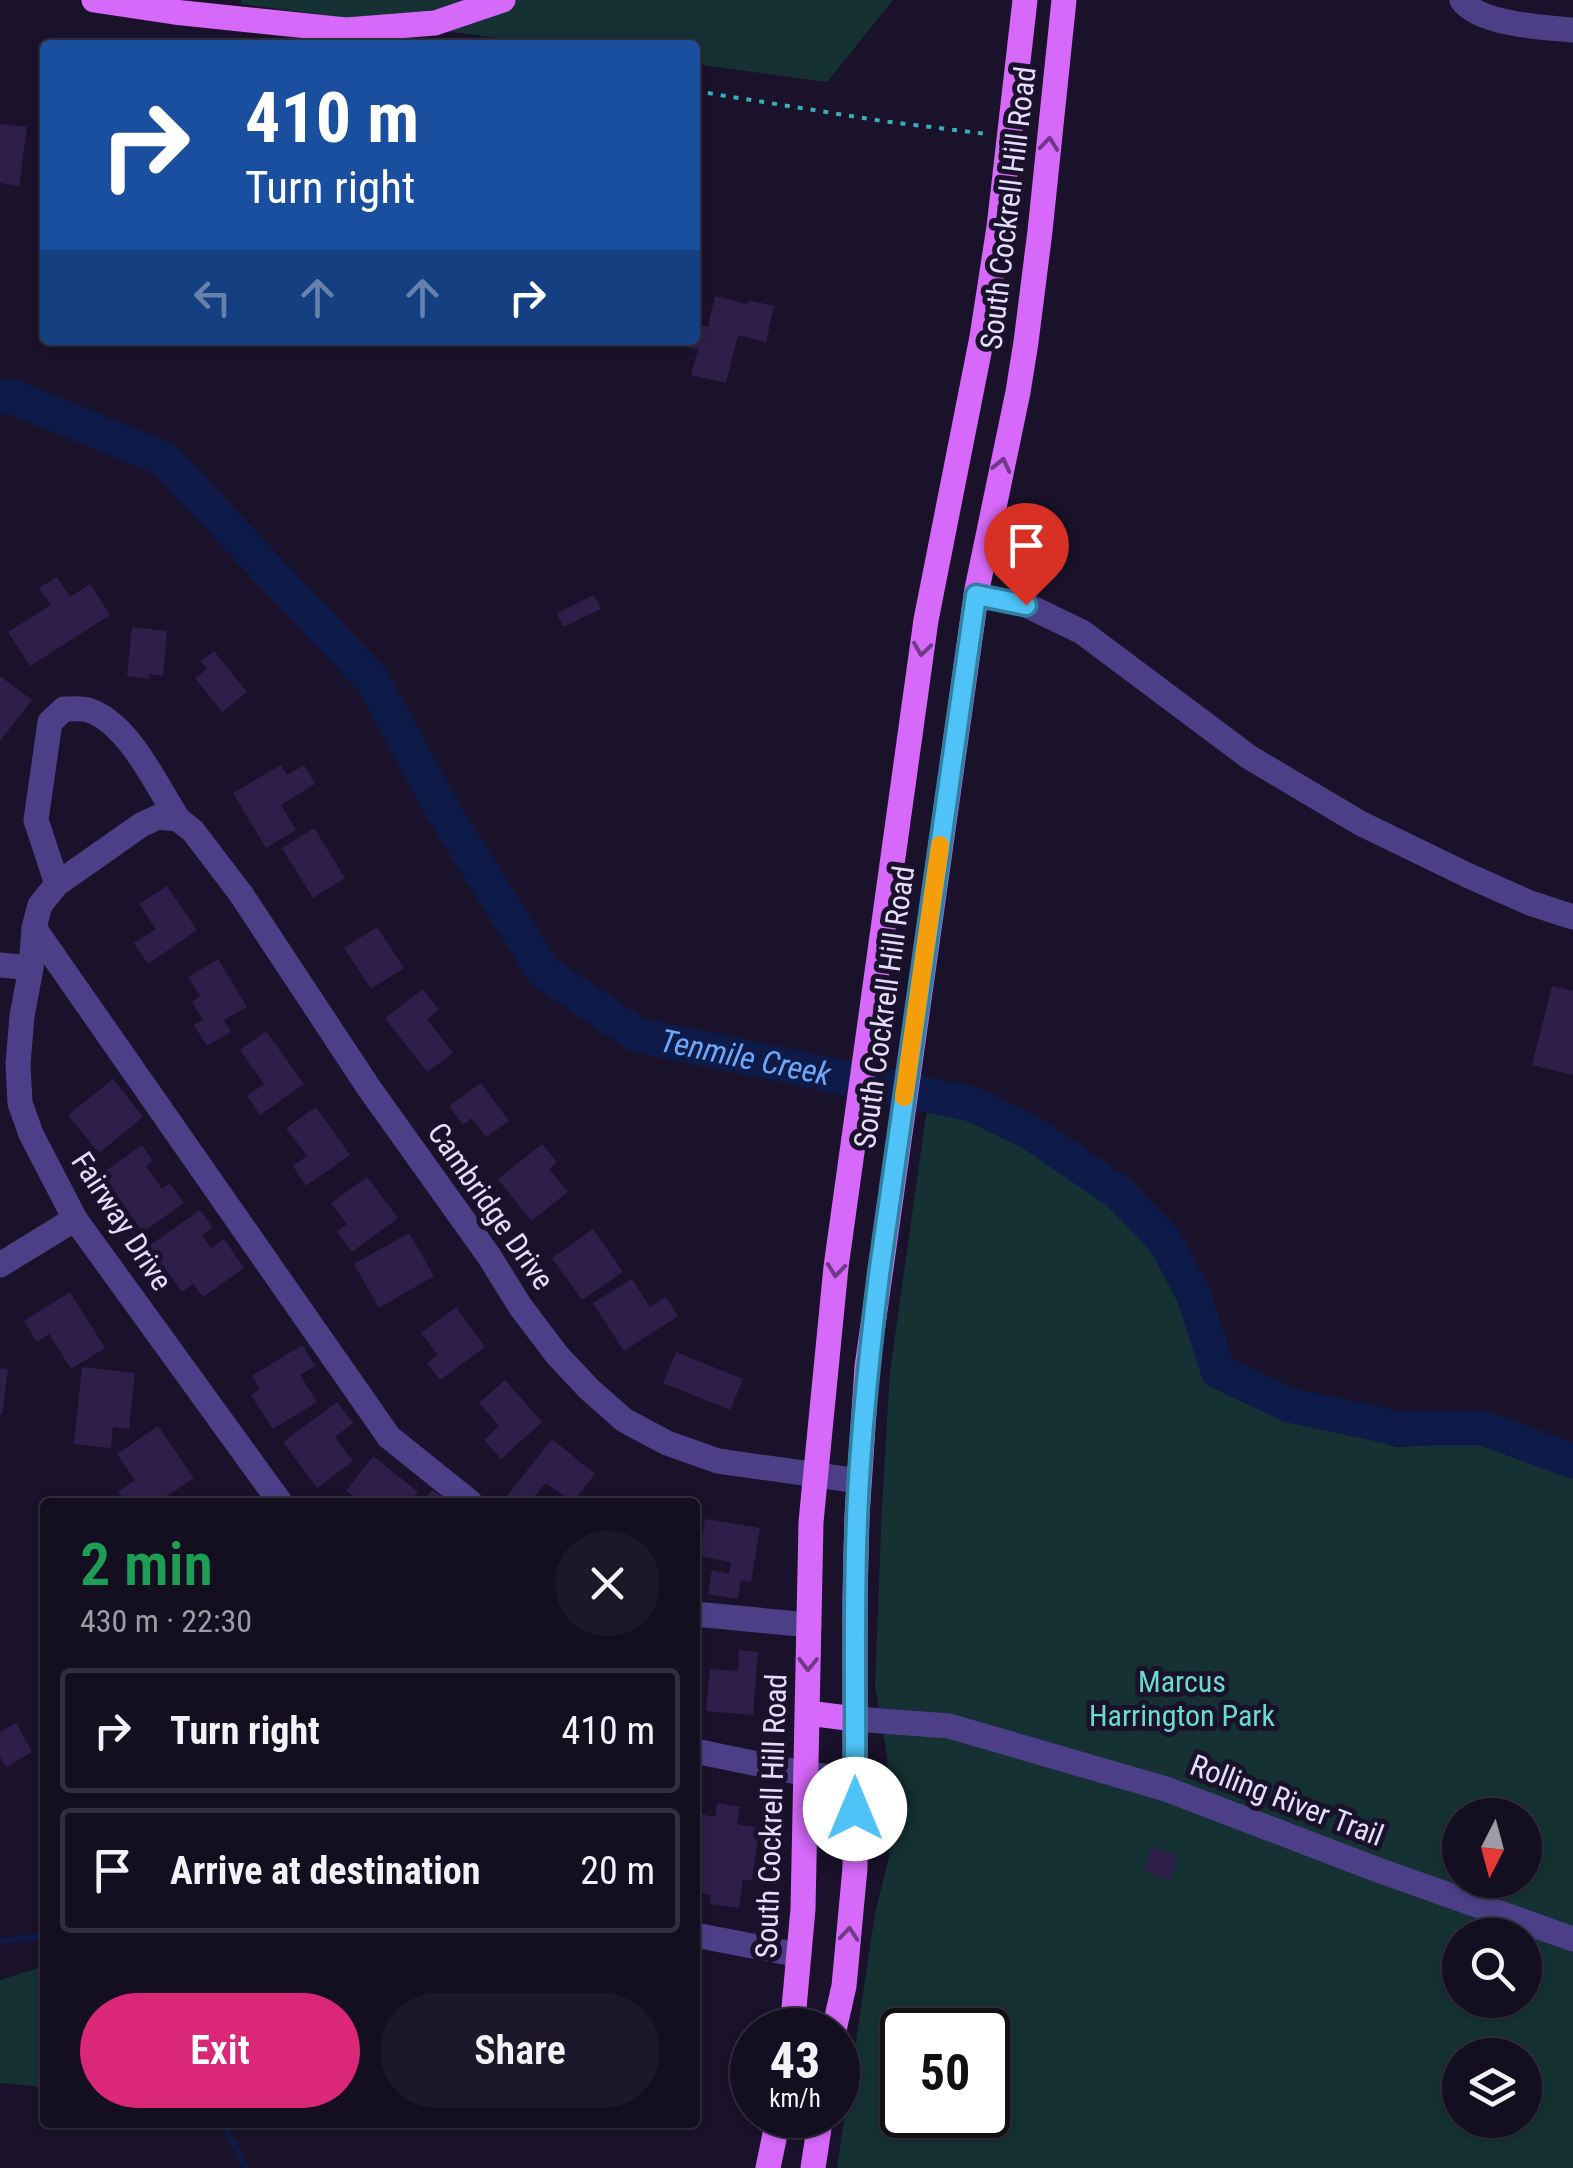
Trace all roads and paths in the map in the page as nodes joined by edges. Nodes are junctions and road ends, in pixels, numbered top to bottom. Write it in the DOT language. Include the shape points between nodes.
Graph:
graph roads {
  1 [pos="94,0"];
  2 [pos="504,0"];
  3 [pos="1026,0"];
  4 [pos="1064,0"];
  5 [pos="1462,0"];
  6 [pos="1573,30"];
  7 [pos="700,92"];
  8 [pos="1008,137"];
  9 [pos="934,579"];
  10 [pos="976,592"];
  11 [pos="178,819"];
  12 [pos="56,884"];
  13 [pos="1573,917"];
  14 [pos="34,928"];
  15 [pos="0,965"];
  16 [pos="30,968"];
  17 [pos="75,1219"];
  18 [pos="0,1265"];
  19 [pos="815,1476"];
  20 [pos="859,1481"];
  21 [pos="277,1498"];
  22 [pos="465,1498"];
  23 [pos="700,1615"];
  24 [pos="809,1626"];
  25 [pos="808,1714"];
  26 [pos="855,1719"];
  27 [pos="700,1752"];
  28 [pos="806,1774"];
  29 [pos="855,1780"];
  30 [pos="700,1935"];
  31 [pos="1573,1939"];
  32 [pos="799,1955"];
  33 [pos="794,2008"];
  34 [pos="839,2008"];
  35 [pos="774,2138"];
  36 [pos="818,2138"];
  37 [pos="768,2168"];
  38 [pos="813,2168"];
  1 -- 2 [label="main road" via="346,30 434,22"];
  3 -- 8 [label="main road, South Cockrell Hill Road"];
  10 -- 4 [label="main road, South Cockrell Hill Road, one-way" via="1026,342"];
  5 -- 6 [label="street" via="1468,9 1516,25"];
  7 -- 8 [label="path"];
  8 -- 9 [label="main road, South Cockrell Hill Road" via="980,351"];
  9 -- 10 [label="main road"];
  9 -- 19 [label="main road, South Cockrell Hill Road, one-way" via="848,1173"];
  10 -- 13 [label="street" via="1026,605 1082,632 1249,757 1360,824"];
  10 -- 20 [label="main road, South Cockrell Hill Road" via="892,1179"];
  11 -- 12 [label="street" via="158,817 141,825"];
  11 -- 12 [label="street, Cambridge Drive" via="125,736 88,710 64,709 50,722 36,820"];
  11 -- 19 [label="street, Cambridge Drive" via="241,894 520,1306 589,1389 624,1420 667,1442 718,1460"];
  12 -- 14 [label="street"];
  14 -- 16 [label="street"];
  14 -- 22 [label="street" via="389,1437"];
  15 -- 16 [label="street"];
  16 -- 17 [label="street, Fairway Drive" via="20,1104"];
  17 -- 18 [label="street"];
  17 -- 21 [label="street, Fairway Drive"];
  19 -- 20 [label="street, Cambridge Drive"];
  19 -- 24 [label="main road, South Cockrell Hill Road"];
  20 -- 26 [label="main road, South Cockrell Hill Road"];
  23 -- 24 [label="street"];
  24 -- 25 [label="main road, South Cockrell Hill Road, one-way"];
  25 -- 26 [label="main road"];
  25 -- 28 [label="main road, South Cockrell Hill Road"];
  26 -- 29 [label="main road, South Cockrell Hill Road"];
  26 -- 31 [label="street, Rolling River Trail" via="949,1726 1166,1789"];
  27 -- 28 [label="street"];
  28 -- 29 [label="street"];
  28 -- 32 [label="main road, South Cockrell Hill Road"];
  34 -- 29 [label="main road, South Cockrell Hill Road, one-way" via="855,1868"];
  30 -- 32 [label="street"];
  32 -- 33 [label="main road, South Cockrell Hill Road"];
  35 -- 37 [label="main road"];
  36 -- 38 [label="main road"];
}
